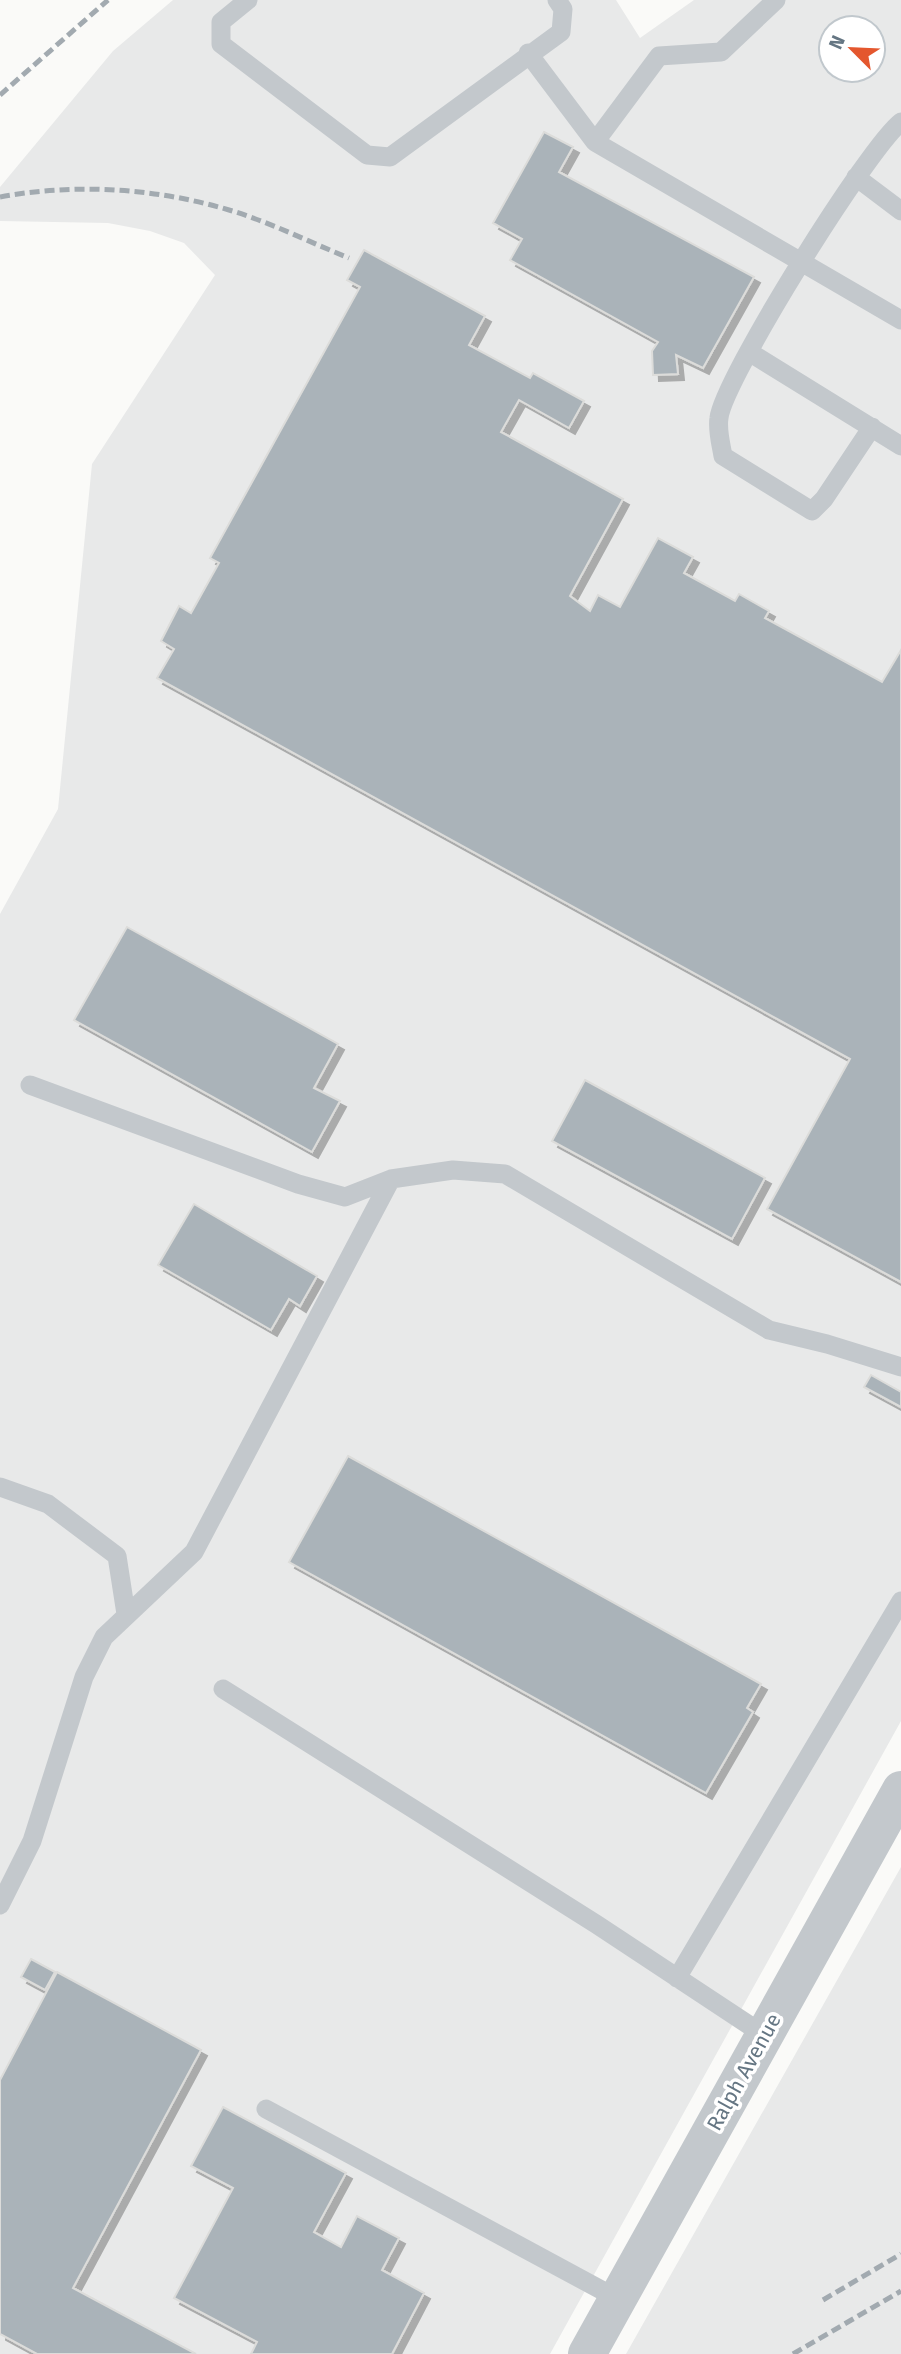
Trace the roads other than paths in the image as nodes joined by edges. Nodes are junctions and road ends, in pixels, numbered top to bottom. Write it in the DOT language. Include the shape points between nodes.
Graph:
graph roads {
  1 [pos="248,0"];
  2 [pos="557,0"];
  3 [pos="776,0"];
  4 [pos="528,53"];
  5 [pos="901,122"];
  6 [pos="595,142"];
  7 [pos="856,177"];
  8 [pos="901,211"];
  9 [pos="803,262"];
  10 [pos="901,320"];
  11 [pos="749,352"];
  12 [pos="872,427"];
  13 [pos="901,446"];
  14 [pos="30,1085"];
  15 [pos="391,1179"];
  16 [pos="901,1367"];
  17 [pos="0,1487"];
  18 [pos="901,1601"];
  19 [pos="127,1614"];
  20 [pos="223,1689"];
  21 [pos="901,1790"];
  22 [pos="3,1893"];
  23 [pos="677,1978"];
  24 [pos="764,2035"];
  25 [pos="266,2109"];
  26 [pos="618,2299"];
  27 [pos="587,2354"];
  1 -- 4 [label="lane" via="221,22 221,44 367,155 390,157"];
  2 -- 4 [label="lane" via="563,9 561,32"];
  3 -- 6 [label="lane" via="720,52 659,55"];
  4 -- 6 [label="lane"];
  5 -- 7 [label="lane"];
  6 -- 9 [label="lane"];
  7 -- 8 [label="lane"];
  7 -- 9 [label="lane"];
  9 -- 10 [label="lane"];
  9 -- 11 [label="lane"];
  11 -- 12 [label="lane"];
  11 -- 12 [label="lane" via="719,418 723,456 790,500 812,511"];
  12 -- 13 [label="lane"];
  14 -- 15 [label="lane" via="345,1197"];
  15 -- 16 [label="lane" via="453,1170 505,1174 769,1330"];
  15 -- 19 [label="lane" via="194,1552"];
  17 -- 19 [label="lane" via="48,1504 117,1556"];
  18 -- 23 [label="lane"];
  19 -- 22 [label="lane" via="104,1637 84,1677 32,1841"];
  20 -- 23 [label="lane"];
  21 -- 24 [label="street, Ralph Avenue"];
  23 -- 24 [label="lane"];
  24 -- 26 [label="street, Ralph Avenue"];
  25 -- 26 [label="lane"];
  26 -- 27 [label="street, Ralph Avenue"];
}
